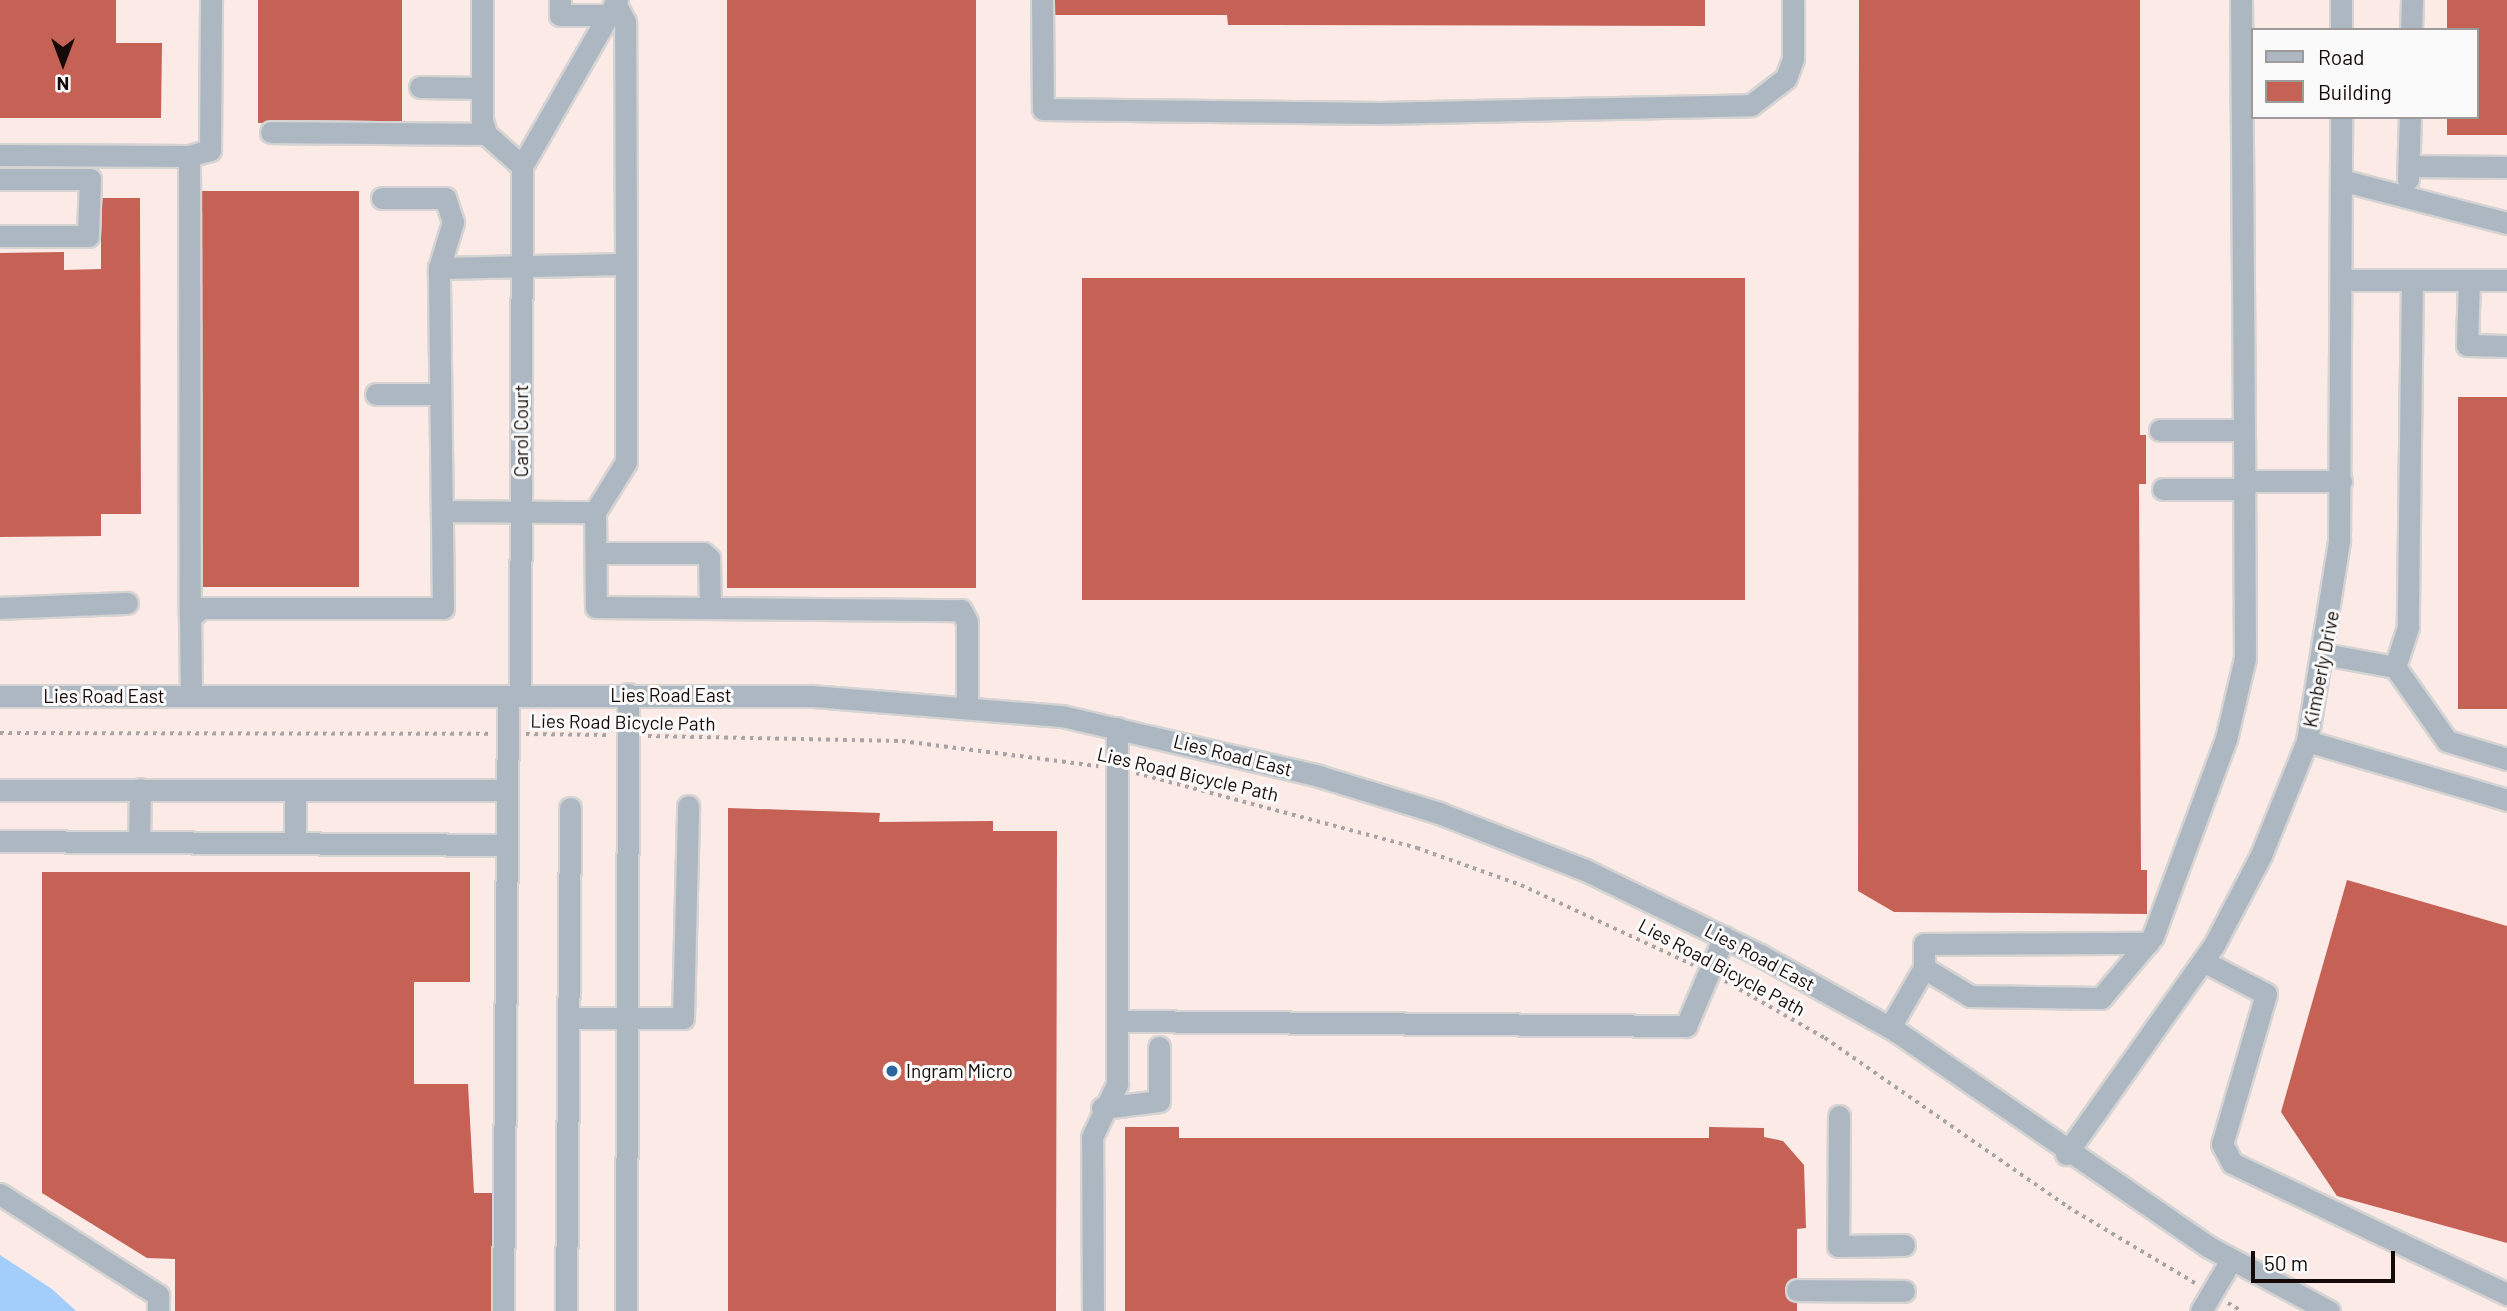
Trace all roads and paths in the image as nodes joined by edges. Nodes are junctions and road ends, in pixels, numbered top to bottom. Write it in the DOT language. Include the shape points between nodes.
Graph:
graph roads {
  1 [pos="211,0"];
  2 [pos="482,0"];
  3 [pos="560,0"];
  4 [pos="1042,0"];
  5 [pos="1793,0"];
  6 [pos="2241,0"];
  7 [pos="2341,0"];
  8 [pos="2412,0"];
  9 [pos="616,7"];
  10 [pos="2341,28"];
  11 [pos="2411,28"];
  12 [pos="420,87"];
  13 [pos="482,88"];
  14 [pos="2341,119"];
  15 [pos="2410,119"];
  16 [pos="271,132"];
  17 [pos="486,134"];
  18 [pos="0,155"];
  19 [pos="189,156"];
  20 [pos="522,166"];
  21 [pos="2409,166"];
  22 [pos="2507,167"];
  23 [pos="0,180"];
  24 [pos="2341,180"];
  25 [pos="2408,195"];
  26 [pos="382,198"];
  27 [pos="2507,223"];
  28 [pos="0,236"];
  29 [pos="522,262"];
  30 [pos="626,264"];
  31 [pos="439,268"];
  32 [pos="2341,280"];
  33 [pos="2412,280"];
  34 [pos="2469,280"];
  35 [pos="2507,280"];
  36 [pos="2507,346"];
  37 [pos="376,394"];
  38 [pos="440,394"];
  39 [pos="2160,430"];
  40 [pos="2244,430"];
  41 [pos="2341,481"];
  42 [pos="2244,485"];
  43 [pos="2163,489"];
  44 [pos="442,511"];
  45 [pos="521,512"];
  46 [pos="595,512"];
  47 [pos="596,553"];
  48 [pos="127,603"];
  49 [pos="710,607"];
  50 [pos="0,608"];
  51 [pos="190,617"];
  52 [pos="2324,654"];
  53 [pos="2395,667"];
  54 [pos="628,694"];
  55 [pos="0,696"];
  56 [pos="191,696"];
  57 [pos="514,696"];
  58 [pos="967,707"];
  59 [pos="1117,728"];
  60 [pos="0,733"];
  61 [pos="508,734"];
  62 [pos="628,735"];
  63 [pos="2307,741"];
  64 [pos="2501,755"];
  65 [pos="1117,770"];
  66 [pos="140,789"];
  67 [pos="295,789"];
  68 [pos="507,789"];
  69 [pos="0,790"];
  70 [pos="2507,800"];
  71 [pos="688,807"];
  72 [pos="570,808"];
  73 [pos="0,841"];
  74 [pos="139,841"];
  75 [pos="295,843"];
  76 [pos="506,845"];
  77 [pos="1724,937"];
  78 [pos="2148,943"];
  79 [pos="2203,961"];
  80 [pos="1924,968"];
  81 [pos="1709,973"];
  82 [pos="570,1018"];
  83 [pos="627,1020"];
  84 [pos="1117,1021"];
  85 [pos="1890,1027"];
  86 [pos="1159,1047"];
  87 [pos="1102,1108"];
  88 [pos="1839,1116"];
  89 [pos="2066,1154"];
  90 [pos="0,1194"];
  91 [pos="1904,1245"];
  92 [pos="2231,1260"];
  93 [pos="1797,1290"];
  94 [pos="1904,1291"];
  95 [pos="2507,1294"];
  96 [pos="2206,1302"];
  97 [pos="158,1311"];
  98 [pos="503,1311"];
  99 [pos="566,1311"];
  100 [pos="626,1311"];
  101 [pos="1093,1311"];
  102 [pos="2242,1311"];
  103 [pos="2329,1311"];
  1 -- 19 [label="street" via="210,150"];
  2 -- 13 [label="street"];
  3 -- 9 [label="street" via="560,15"];
  4 -- 5 [label="street" via="1043,109 1380,113 1751,105 1786,78 1793,59"];
  6 -- 40 [label="street"];
  7 -- 10 [label="street"];
  8 -- 11 [label="street"];
  9 -- 20 [label="street"];
  9 -- 30 [label="street" via="625,22"];
  12 -- 13 [label="street"];
  13 -- 17 [label="street"];
  14 -- 24 [label="street, Kimberly Drive"];
  15 -- 21 [label="street"];
  16 -- 17 [label="street"];
  17 -- 20 [label="street"];
  18 -- 19 [label="street"];
  19 -- 51 [label="street"];
  20 -- 29 [label="street, Carol Court"];
  21 -- 22 [label="street"];
  21 -- 25 [label="street"];
  23 -- 28 [label="street" via="90,179 88,236"];
  24 -- 25 [label="street"];
  24 -- 32 [label="street, Kimberly Drive"];
  25 -- 27 [label="street"];
  26 -- 31 [label="street" via="445,198 453,222"];
  29 -- 30 [label="street"];
  29 -- 31 [label="street"];
  29 -- 45 [label="street, Carol Court"];
  30 -- 46 [label="street" via="626,462"];
  31 -- 38 [label="street"];
  32 -- 33 [label="street"];
  32 -- 41 [label="street, Kimberly Drive"];
  33 -- 34 [label="street"];
  33 -- 53 [label="street" via="2408,627"];
  34 -- 35 [label="street"];
  34 -- 36 [label="street" via="2467,345"];
  37 -- 38 [label="street"];
  38 -- 44 [label="street"];
  39 -- 40 [label="street"];
  40 -- 42 [label="street"];
  41 -- 42 [label="street"];
  41 -- 52 [label="street, Kimberly Drive"];
  42 -- 43 [label="street"];
  42 -- 78 [label="street" via="2245,658 2226,738 2172,875 2165,912"];
  44 -- 45 [label="street"];
  44 -- 51 [label="street" via="443,608 202,608"];
  45 -- 46 [label="street"];
  45 -- 57 [label="street, Carol Court"];
  46 -- 47 [label="street"];
  47 -- 49 [label="street" via="703,553 709,558"];
  47 -- 49 [label="street" via="596,607"];
  48 -- 50 [label="street"];
  49 -- 58 [label="street" via="961,610 967,622"];
  51 -- 56 [label="street"];
  52 -- 53 [label="street"];
  52 -- 63 [label="street, Kimberly Drive"];
  53 -- 64 [label="street" via="2447,741"];
  54 -- 57 [label="street, Lies Road East"];
  54 -- 58 [label="street, Lies Road East" via="812,696"];
  54 -- 62 [label="street"];
  55 -- 56 [label="street, Lies Road East"];
  56 -- 57 [label="street, Lies Road East"];
  57 -- 61 [label="street, Carol Court"];
  58 -- 59 [label="street, Lies Road East"];
  59 -- 65 [label="street"];
  59 -- 77 [label="street, Lies Road East" via="1319,776 1439,813 1585,870"];
  60 -- 61 [label="path, Lies Road Bicycle Path"];
  61 -- 62 [label="path, Lies Road Bicycle Path"];
  61 -- 68 [label="street, Carol Court"];
  62 -- 65 [label="path, Lies Road Bicycle Path" via="902,741"];
  62 -- 83 [label="street"];
  63 -- 70 [label="street"];
  63 -- 79 [label="street, Kimberly Drive" via="2261,855"];
  65 -- 81 [label="path, Lies Road Bicycle Path" via="1417,848 1521,885"];
  65 -- 84 [label="street"];
  66 -- 67 [label="street"];
  66 -- 69 [label="street"];
  66 -- 74 [label="street"];
  67 -- 68 [label="street"];
  67 -- 75 [label="street"];
  68 -- 76 [label="street, Carol Court"];
  71 -- 83 [label="street" via="683,1018"];
  72 -- 82 [label="street"];
  73 -- 74 [label="street"];
  74 -- 75 [label="street"];
  75 -- 76 [label="street"];
  76 -- 98 [label="street, Carol Court"];
  77 -- 81 [label="street"];
  77 -- 85 [label="street, Lies Road East"];
  78 -- 80 [label="street" via="1924,944"];
  78 -- 80 [label="street" via="2101,998 1980,998"];
  79 -- 89 [label="street, Kimberly Drive"];
  79 -- 95 [label="street" via="2266,994 2222,1144 2232,1163"];
  80 -- 85 [label="street"];
  81 -- 84 [label="street" via="1686,1026"];
  81 -- 96 [label="path, Lies Road Bicycle Path" via="1825,1038"];
  82 -- 83 [label="street"];
  82 -- 99 [label="street"];
  83 -- 100 [label="street"];
  84 -- 87 [label="street" via="1117,1084"];
  85 -- 89 [label="street, Lies Road East"];
  86 -- 87 [label="street" via="1159,1101"];
  87 -- 101 [label="street" via="1092,1137"];
  88 -- 91 [label="street" via="1838,1246"];
  89 -- 92 [label="street, Lies Road East"];
  90 -- 97 [label="street" via="158,1296"];
  92 -- 96 [label="street"];
  92 -- 103 [label="street, Lies Road East"];
  93 -- 94 [label="street"];
  96 -- 102 [label="path, Lies Road Bicycle Path"];
}
